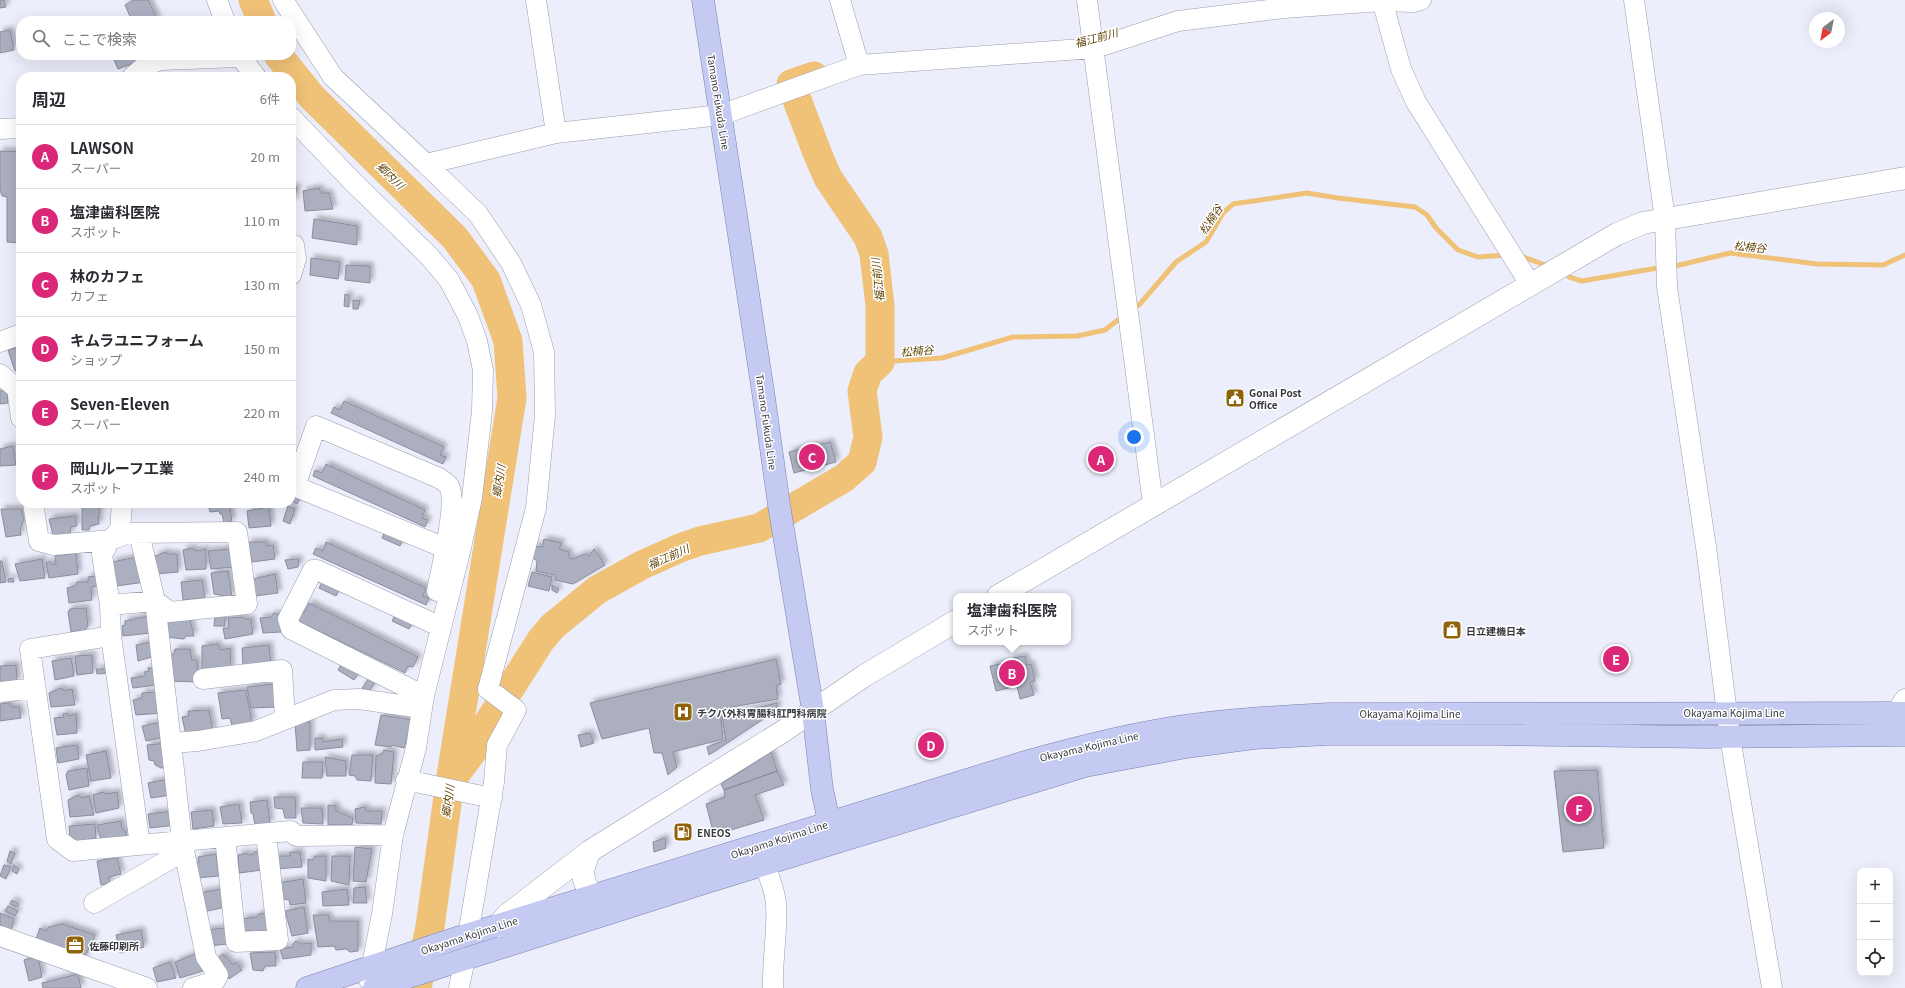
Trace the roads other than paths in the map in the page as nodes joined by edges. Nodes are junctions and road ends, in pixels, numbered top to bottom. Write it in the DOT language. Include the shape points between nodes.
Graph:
graph roads {
  1 [pos="217,0"];
  2 [pos="283,0"];
  3 [pos="536,0"];
  4 [pos="704,0"];
  5 [pos="840,0"];
  6 [pos="1088,0"];
  7 [pos="1382,0"];
  8 [pos="1421,0"];
  9 [pos="1634,0"];
  10 [pos="224,16"];
  11 [pos="289,16"];
  12 [pos="296,31"];
  13 [pos="1095,48"];
  14 [pos="216,60"];
  15 [pos="246,60"];
  16 [pos="859,65"];
  17 [pos="161,68"];
  18 [pos="138,72"];
  19 [pos="253,72"];
  20 [pos="721,115"];
  21 [pos="296,123"];
  22 [pos="16,128"];
  23 [pos="0,129"];
  24 [pos="556,133"];
  25 [pos="426,164"];
  26 [pos="1905,178"];
  27 [pos="1665,219"];
  28 [pos="1530,284"];
  29 [pos="16,336"];
  30 [pos="0,342"];
  31 [pos="0,374"];
  32 [pos="16,388"];
  33 [pos="1153,504"];
  34 [pos="34,508"];
  35 [pos="122,508"];
  36 [pos="139,533"];
  37 [pos="110,540"];
  38 [pos="453,550"];
  39 [pos="1003,593"];
  40 [pos="155,601"];
  41 [pos="110,605"];
  42 [pos="953,623"];
  43 [pos="436,625"];
  44 [pos="111,636"];
  45 [pos="203,679"];
  46 [pos="35,688"];
  47 [pos="0,692"];
  48 [pos="420,699"];
  49 [pos="1902,708"];
  50 [pos="813,711"];
  51 [pos="1727,713"];
  52 [pos="285,718"];
  53 [pos="1262,728"];
  54 [pos="1905,735"];
  55 [pos="1730,737"];
  56 [pos="172,743"];
  57 [pos="410,781"];
  58 [pos="489,797"];
  59 [pos="829,822"];
  60 [pos="266,834"];
  61 [pos="393,835"];
  62 [pos="225,837"];
  63 [pos="834,843"];
  64 [pos="140,845"];
  65 [pos="183,846"];
  66 [pos="590,851"];
  67 [pos="765,864"];
  68 [pos="706,872"];
  69 [pos="593,896"];
  70 [pos="94,903"];
  71 [pos="498,926"];
  72 [pos="0,936"];
  73 [pos="462,948"];
  74 [pos="375,978"];
  75 [pos="147,988"];
  76 [pos="193,988"];
  77 [pos="307,988"];
  78 [pos="459,988"];
  79 [pos="773,988"];
  80 [pos="1772,988"];
  1 -- 10 [label="street"];
  2 -- 11 [label="street"];
  3 -- 24 [label="street"];
  4 -- 20 [label="main road, Tamano Fukuda Line"];
  5 -- 16 [label="street"];
  6 -- 13 [label="street"];
  7 -- 8 [label="street"];
  7 -- 13 [label="street" via="1284,8 1178,21"];
  7 -- 28 [label="street" via="1401,69 1416,102"];
  9 -- 27 [label="street"];
  12 -- 25 [label="street" via="333,77"];
  13 -- 16 [label="street"];
  13 -- 33 [label="street"];
  14 -- 17 [label="street"];
  15 -- 19 [label="street"];
  16 -- 20 [label="street"];
  17 -- 18 [label="street" via="146,65"];
  20 -- 24 [label="street"];
  20 -- 50 [label="main road, Tamano Fukuda Line" via="778,505"];
  21 -- 38 [label="street" via="429,256 449,280 468,316 483,370 482,411 472,498"];
  22 -- 23 [label="street"];
  24 -- 25 [label="street"];
  25 -- 58 [label="street" via="478,214 511,263 531,306 544,352 545,415 536,508 488,689 516,710 497,745"];
  26 -- 27 [label="street"];
  27 -- 28 [label="street" via="1643,223 1617,234"];
  27 -- 51 [label="street" via="1667,287 1706,547"];
  28 -- 33 [label="street"];
  29 -- 30 [label="street"];
  31 -- 32 [label="street"];
  33 -- 39 [label="street"];
  34 -- 37 [label="street" via="39,541 54,545"];
  35 -- 37 [label="street" via="120,530"];
  36 -- 37 [label="street" via="129,533"];
  36 -- 40 [label="street"];
  36 -- 40 [label="street" via="237,532 247,604 170,612"];
  37 -- 41 [label="street" via="102,555"];
  38 -- 38 [label="street" via="299,488 297,480 316,426 439,478 448,485 453,499"];
  38 -- 43 [label="street"];
  40 -- 41 [label="street"];
  40 -- 56 [label="street"];
  41 -- 44 [label="street"];
  42 -- 50 [label="street" via="864,676"];
  43 -- 48 [label="street"];
  43 -- 48 [label="street" via="317,570 313,570 288,619 291,629"];
  44 -- 46 [label="street" via="30,649"];
  44 -- 64 [label="street"];
  45 -- 52 [label="street" via="282,670"];
  46 -- 47 [label="street"];
  46 -- 64 [label="street" via="57,839 73,851"];
  48 -- 52 [label="street" via="334,700"];
  48 -- 57 [label="street"];
  49 -- 51 [label="main road, Okayama Kojima Line"];
  50 -- 59 [label="main road, Tamano Fukuda Line" via="822,790"];
  50 -- 66 [label="street"];
  51 -- 53 [label="main road, Okayama Kojima Line" via="1337,714"];
  51 -- 55 [label="street"];
  52 -- 56 [label="street" via="256,731"];
  53 -- 55 [label="main road, Okayama Kojima Line" via="1343,734"];
  53 -- 59 [label="main road, Okayama Kojima Line" via="1165,729 1094,743"];
  53 -- 63 [label="main road, Okayama Kojima Line" via="1186,747 1085,766"];
  54 -- 55 [label="main road, Okayama Kojima Line"];
  55 -- 80 [label="street"];
  56 -- 65 [label="street"];
  57 -- 58 [label="street"];
  57 -- 61 [label="street"];
  58 -- 73 [label="street"];
  59 -- 63 [label="main road, Tamano Fukuda Line"];
  59 -- 68 [label="main road, Okayama Kojima Line"];
  60 -- 61 [label="street" via="291,831 296,836"];
  60 -- 62 [label="street"];
  60 -- 62 [label="street" via="278,940 236,942"];
  61 -- 74 [label="street"];
  62 -- 65 [label="street"];
  63 -- 67 [label="main road, Okayama Kojima Line"];
  64 -- 65 [label="street"];
  65 -- 70 [label="street"];
  65 -- 76 [label="street" via="206,958 218,975 214,981"];
  66 -- 69 [label="street" via="583,871 584,881"];
  66 -- 71 [label="street" via="507,915"];
  67 -- 68 [label="main road, Okayama Kojima Line"];
  67 -- 79 [label="street" via="776,904"];
  68 -- 69 [label="main road, Okayama Kojima Line"];
  68 -- 73 [label="main road, Okayama Kojima Line"];
  69 -- 71 [label="main road, Okayama Kojima Line"];
  71 -- 73 [label="main road, Okayama Kojima Line"];
  72 -- 75 [label="street"];
  73 -- 74 [label="main road, Okayama Kojima Line"];
  73 -- 78 [label="street"];
  74 -- 77 [label="main road, Okayama Kojima Line"];
}
